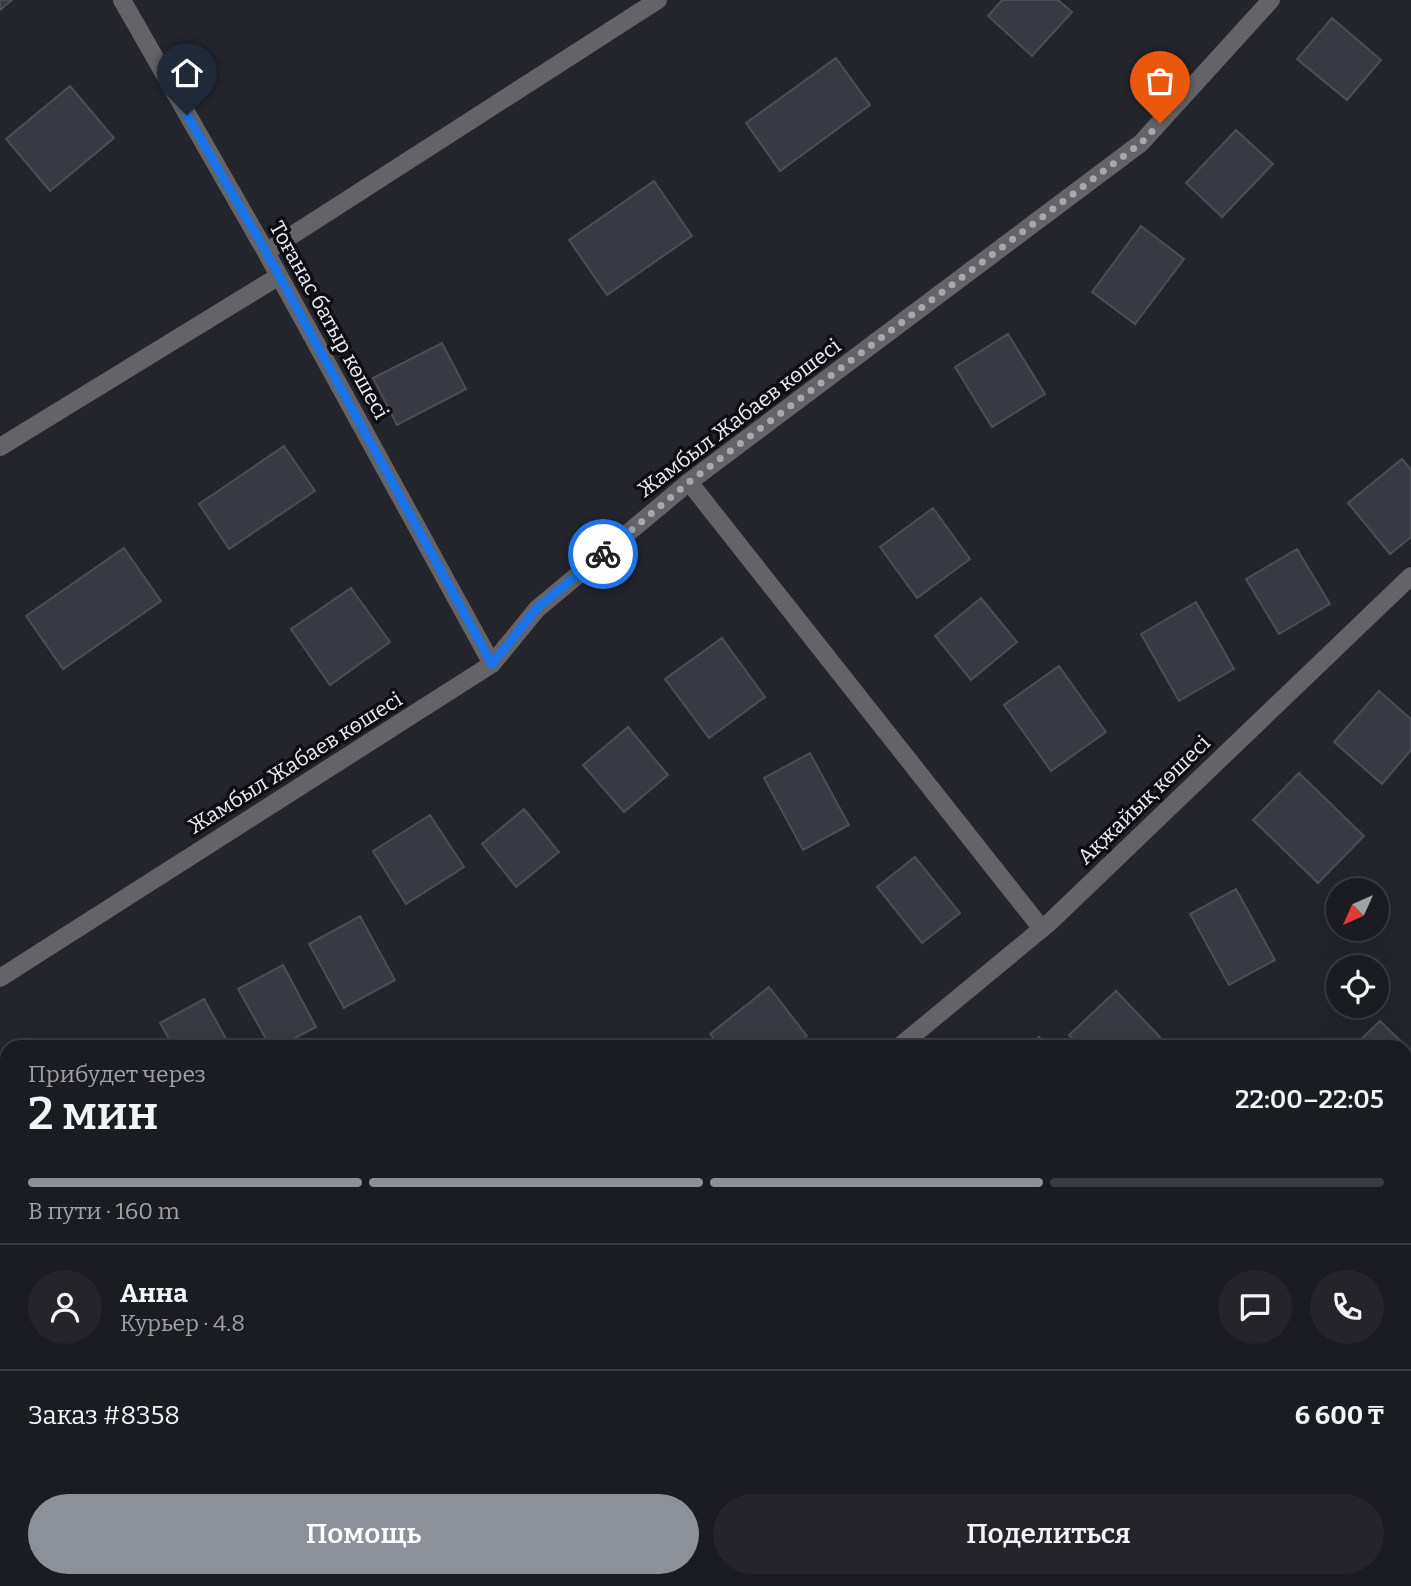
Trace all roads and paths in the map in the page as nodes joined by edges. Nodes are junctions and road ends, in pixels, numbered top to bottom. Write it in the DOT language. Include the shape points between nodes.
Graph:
graph roads {
  1 [pos="122,0"];
  2 [pos="658,0"];
  3 [pos="1271,0"];
  4 [pos="266,252"];
  5 [pos="279,276"];
  6 [pos="0,447"];
  7 [pos="689,482"];
  8 [pos="1411,576"];
  9 [pos="492,664"];
  10 [pos="1042,929"];
  11 [pos="0,978"];
  12 [pos="907,1040"];
  1 -- 4 [label="street, Тоғанас батыр көшесі"];
  2 -- 4 [label="street"];
  3 -- 7 [label="street, Жамбыл Жабаев көшесі" via="1141,143"];
  4 -- 5 [label="street, Тоғанас батыр көшесі"];
  5 -- 6 [label="street"];
  5 -- 9 [label="street, Тоғанас батыр көшесі"];
  7 -- 9 [label="street, Жамбыл Жабаев көшесі" via="537,608"];
  7 -- 10 [label="street"];
  8 -- 10 [label="street, Ақжайық көшесі"];
  9 -- 11 [label="street, Жамбыл Жабаев көшесі"];
  10 -- 12 [label="street, Ақжайық көшесі"];
}
